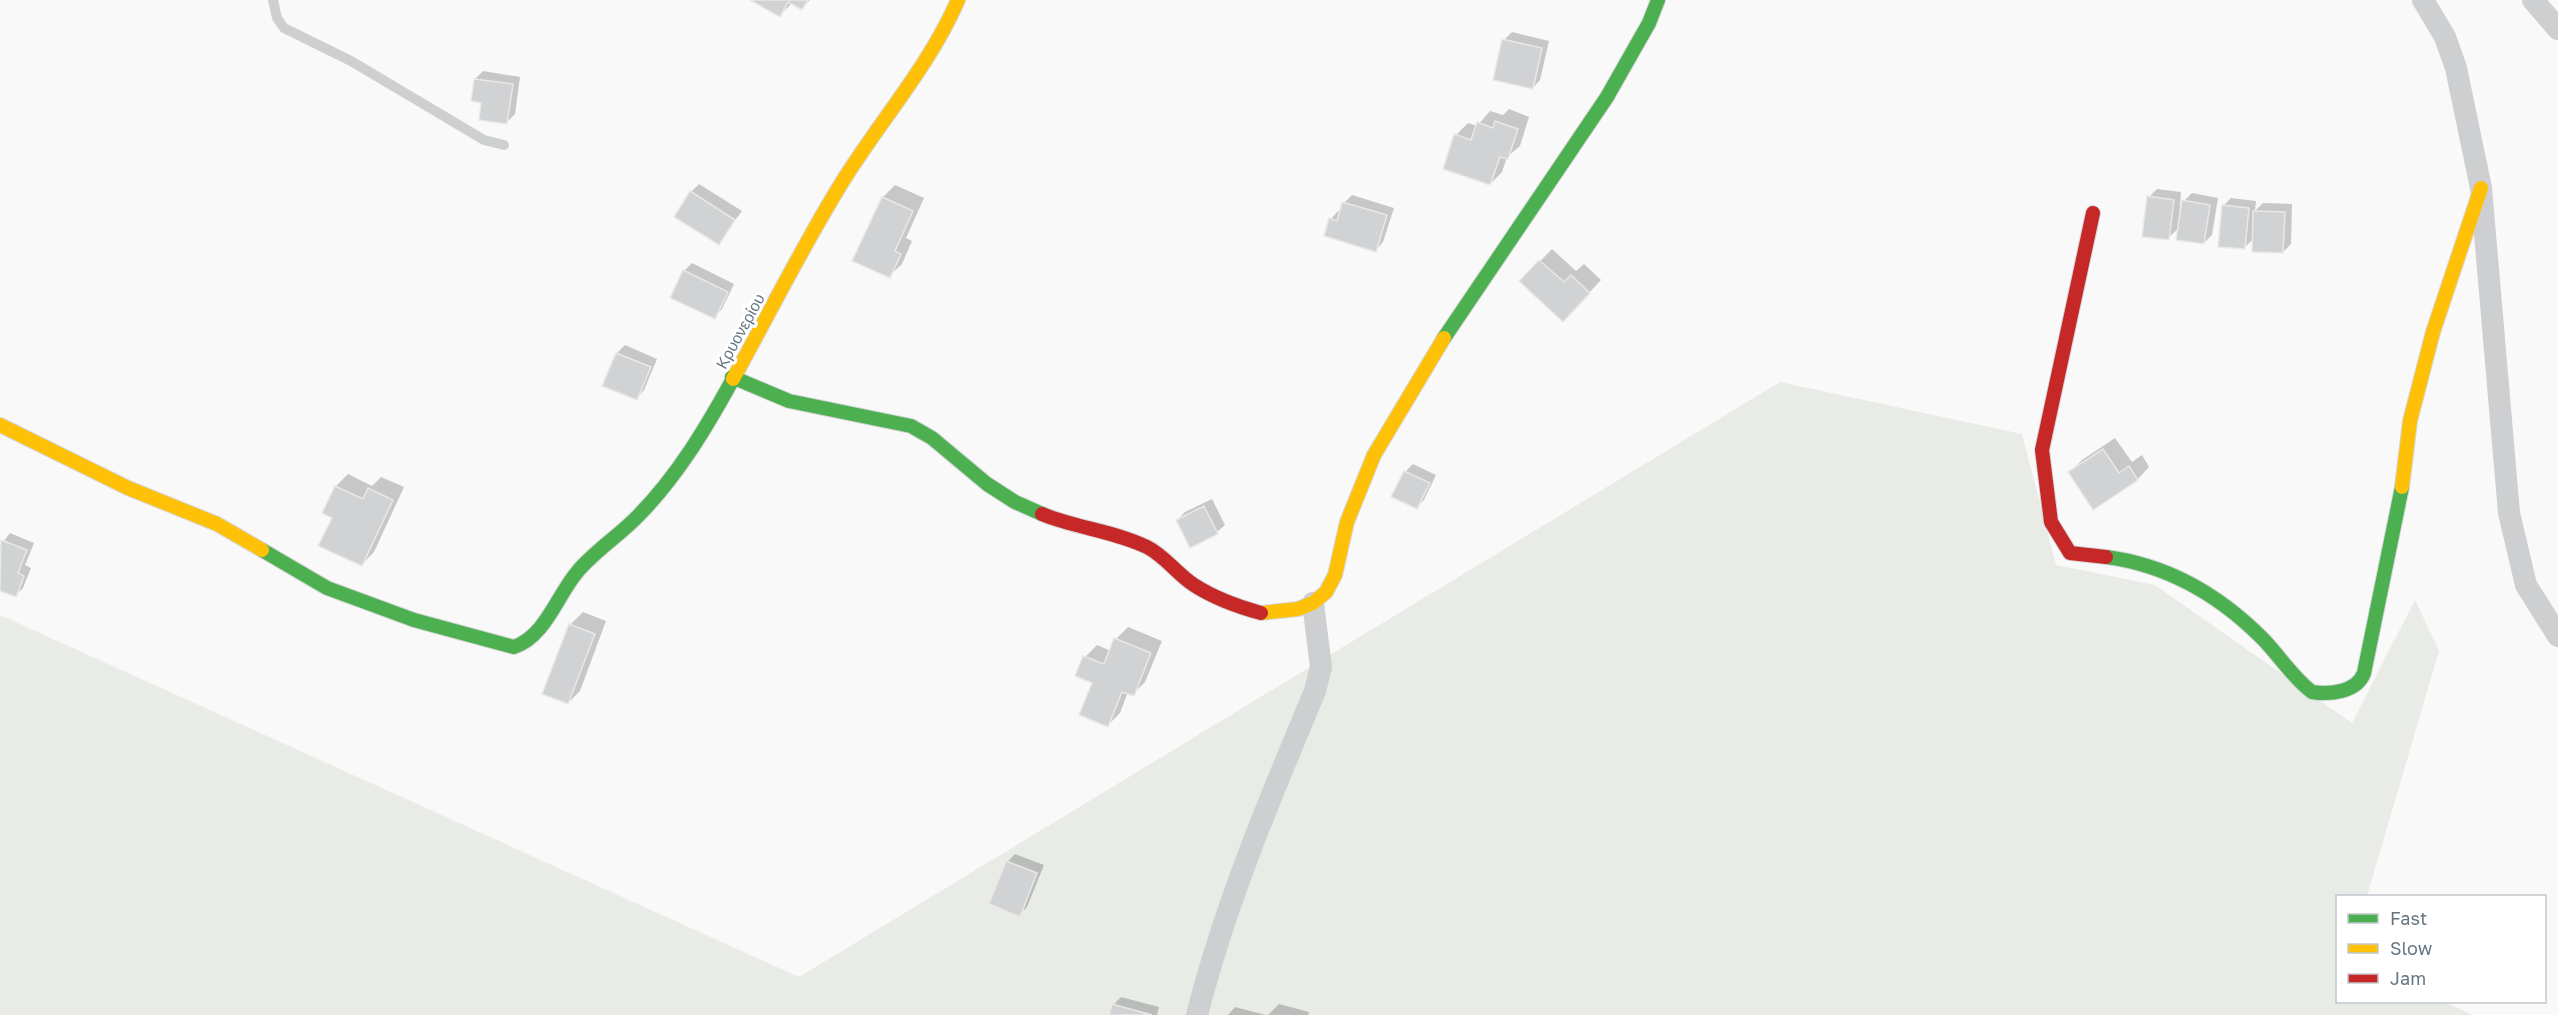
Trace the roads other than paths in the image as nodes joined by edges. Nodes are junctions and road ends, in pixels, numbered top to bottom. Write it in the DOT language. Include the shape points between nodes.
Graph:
graph roads {
  1 [pos="273,0"];
  2 [pos="958,0"];
  3 [pos="1658,0"];
  4 [pos="2423,0"];
  5 [pos="2533,0"];
  6 [pos="2558,29"];
  7 [pos="504,145"];
  8 [pos="2481,188"];
  9 [pos="2093,213"];
  10 [pos="732,377"];
  11 [pos="0,425"];
  12 [pos="1313,603"];
  13 [pos="2558,636"];
  14 [pos="1197,1015"];
  1 -- 7 [label="lane" via="284,28 351,61 484,140"];
  2 -- 10 [label="street, Κρυονερίου" via="932,49 841,184"];
  3 -- 12 [label="street" via="1607,97 1434,352 1374,455 1347,522 1335,575 1326,592"];
  4 -- 8 [label="street" via="2445,37 2456,68"];
  5 -- 6 [label="street"];
  8 -- 9 [label="street" via="2433,332 2410,421 2406,466 2367,664 2361,680 2346,689 2324,694 2309,691 2261,637 2198,590 2162,569 2131,560 2070,552 2051,522 2042,450"];
  8 -- 13 [label="street" via="2510,513 2526,585"];
  10 -- 11 [label="street, Κρυονερίου" via="708,424 671,479 637,517 602,545 576,573 537,632 526,643 514,646 414,620 327,588 217,525 128,488"];
  10 -- 12 [label="street" via="789,401 911,426 1015,502 1062,522 1101,530 1149,548 1194,585 1239,607 1261,613 1298,609"];
  12 -- 14 [label="street" via="1321,667 1315,691 1241,879 1208,970"];
}
